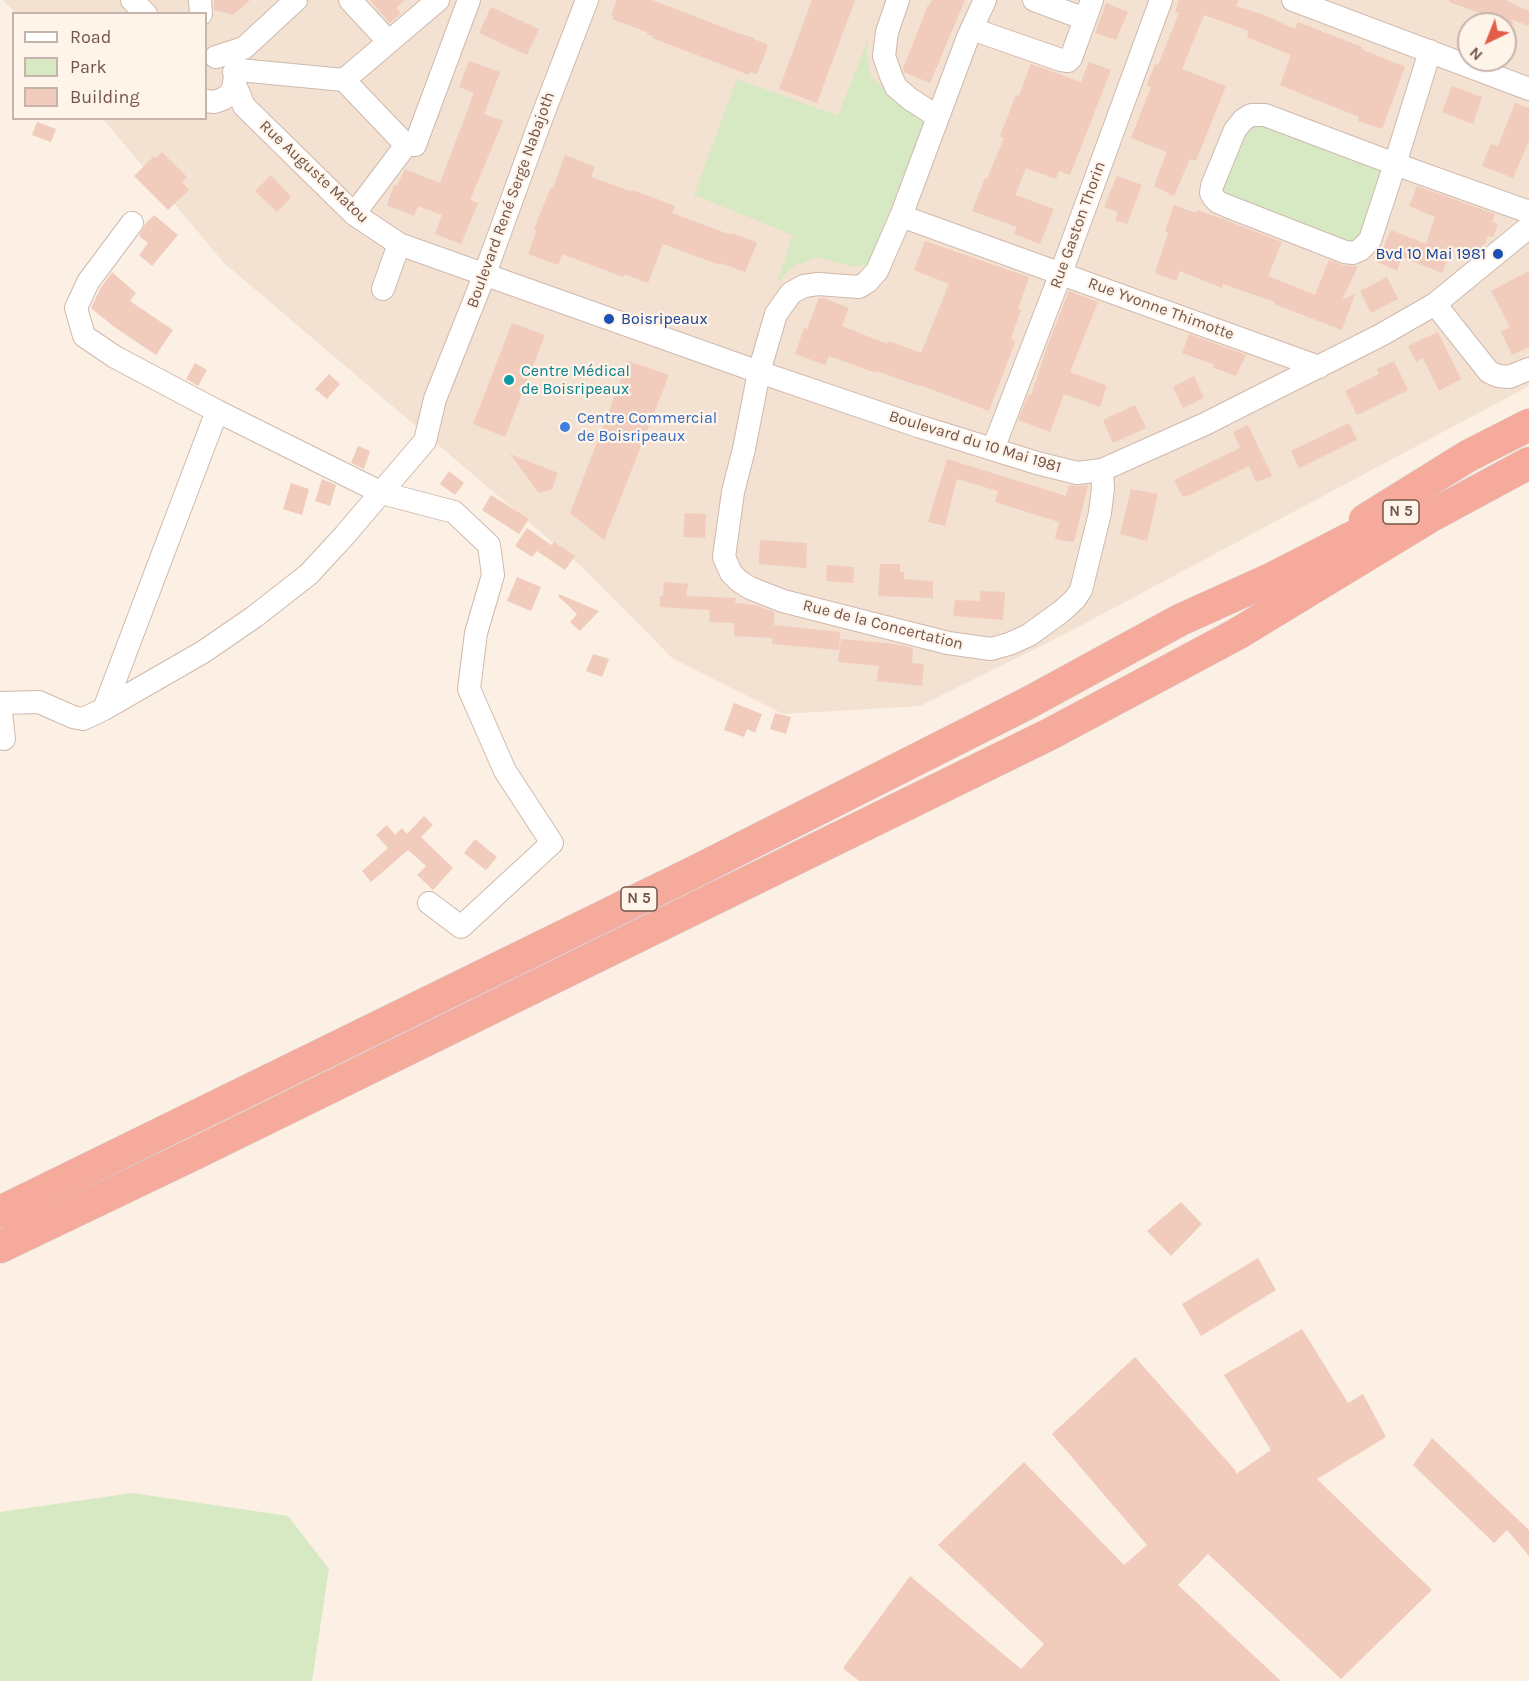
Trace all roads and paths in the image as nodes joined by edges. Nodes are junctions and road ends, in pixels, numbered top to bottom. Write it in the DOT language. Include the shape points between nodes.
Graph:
graph roads {
  1 [pos="132,0"];
  2 [pos="296,0"];
  3 [pos="350,0"];
  4 [pos="438,0"];
  5 [pos="469,0"];
  6 [pos="587,0"];
  7 [pos="898,0"];
  8 [pos="986,0"];
  9 [pos="1034,0"];
  10 [pos="1161,0"];
  11 [pos="1293,0"];
  12 [pos="1089,10"];
  13 [pos="144,12"];
  14 [pos="972,29"];
  15 [pos="388,42"];
  16 [pos="244,48"];
  17 [pos="1430,51"];
  18 [pos="210,56"];
  19 [pos="236,76"];
  20 [pos="344,80"];
  21 [pos="1529,89"];
  22 [pos="210,101"];
  23 [pos="244,106"];
  24 [pos="938,117"];
  25 [pos="406,145"];
  26 [pos="1395,164"];
  27 [pos="1529,212"];
  28 [pos="354,214"];
  29 [pos="901,216"];
  30 [pos="132,223"];
  31 [pos="1529,227"];
  32 [pos="399,244"];
  33 [pos="1061,273"];
  34 [pos="484,276"];
  35 [pos="383,289"];
  36 [pos="1435,304"];
  37 [pos="1319,367"];
  38 [pos="1529,369"];
  39 [pos="759,372"];
  40 [pos="217,411"];
  41 [pos="1529,425"];
  42 [pos="1529,446"];
  43 [pos="993,449"];
  44 [pos="1529,463"];
  45 [pos="1102,470"];
  46 [pos="1529,484"];
  47 [pos="382,493"];
  48 [pos="1283,589"];
  49 [pos="0,703"];
  50 [pos="104,709"];
  51 [pos="4,739"];
  52 [pos="429,903"];
  53 [pos="0,1212"];
  54 [pos="0,1247"];
  1 -- 13 [label="street"];
  2 -- 16 [label="street"];
  3 -- 15 [label="street"];
  4 -- 15 [label="street"];
  5 -- 25 [label="street" via="415,145"];
  6 -- 34 [label="street, Boulevard René Serge Nabajoth"];
  7 -- 24 [label="street" via="884,56 896,87"];
  8 -- 14 [label="street"];
  9 -- 12 [label="street"];
  10 -- 33 [label="street, Rue Gaston Thorin"];
  11 -- 17 [label="street"];
  12 -- 14 [label="street" via="1068,61"];
  14 -- 24 [label="street"];
  15 -- 20 [label="street"];
  16 -- 18 [label="street"];
  16 -- 19 [label="street"];
  17 -- 21 [label="street"];
  17 -- 26 [label="street"];
  18 -- 19 [label="street" via="228,62"];
  19 -- 20 [label="street"];
  19 -- 22 [label="street" via="230,94"];
  19 -- 23 [label="street, Rue Auguste Matou"];
  20 -- 25 [label="street"];
  22 -- 23 [label="street, Rue Auguste Matou"];
  23 -- 28 [label="street, Rue Auguste Matou"];
  24 -- 29 [label="street"];
  25 -- 28 [label="street"];
  26 -- 26 [label="street" via="1265,115 1251,115 1235,130 1211,193 1227,206 1353,253 1370,240"];
  26 -- 27 [label="street"];
  28 -- 32 [label="street, Rue Auguste Matou"];
  29 -- 33 [label="street, Rue Yvonne Thimotte"];
  29 -- 39 [label="street, Rue de la Concertation" via="877,271 867,282 859,287 804,286 791,293 776,314"];
  30 -- 40 [label="street" via="88,282 76,308 84,336 115,357"];
  31 -- 36 [label="street, Boulevard du 10 Mai 1981"];
  32 -- 34 [label="street, Rue Auguste Matou"];
  32 -- 35 [label="street"];
  33 -- 37 [label="street, Rue Yvonne Thimotte"];
  33 -- 43 [label="street, Rue Gaston Thorin"];
  34 -- 39 [label="street, Boulevard du 10 Mai 1981"];
  34 -- 47 [label="street, Boulevard René Serge Nabajoth" via="435,399 425,441"];
  36 -- 37 [label="street, Boulevard du 10 Mai 1981"];
  36 -- 38 [label="street" via="1489,372 1509,377"];
  37 -- 45 [label="street, Boulevard du 10 Mai 1981"];
  39 -- 43 [label="street, Boulevard du 10 Mai 1981"];
  39 -- 45 [label="street, Rue de la Concertation" via="731,503 724,557 731,573 750,588 783,601 948,644 991,649 1009,644 1062,611 1081,590 1100,513"];
  40 -- 47 [label="street"];
  40 -- 50 [label="street"];
  41 -- 48 [label="highway" via="1468,456"];
  42 -- 48 [label="highway, N 5"];
  43 -- 45 [label="street, Boulevard du 10 Mai 1981" via="1077,473"];
  44 -- 48 [label="highway, N 5"];
  46 -- 48 [label="highway"];
  47 -- 50 [label="street, Boulevard René Serge Nabajoth" via="309,574 254,617 203,652"];
  47 -- 52 [label="street" via="453,512 489,545 493,575 476,633 469,689 505,771 552,843 461,927"];
  48 -- 53 [label="highway, N 5" via="1180,620 1028,703 696,871"];
  48 -- 54 [label="highway, N 5" via="1237,634 1050,734"];
  49 -- 50 [label="street, Boulevard René Serge Nabajoth" via="39,702 83,719"];
  49 -- 51 [label="street"];
}
